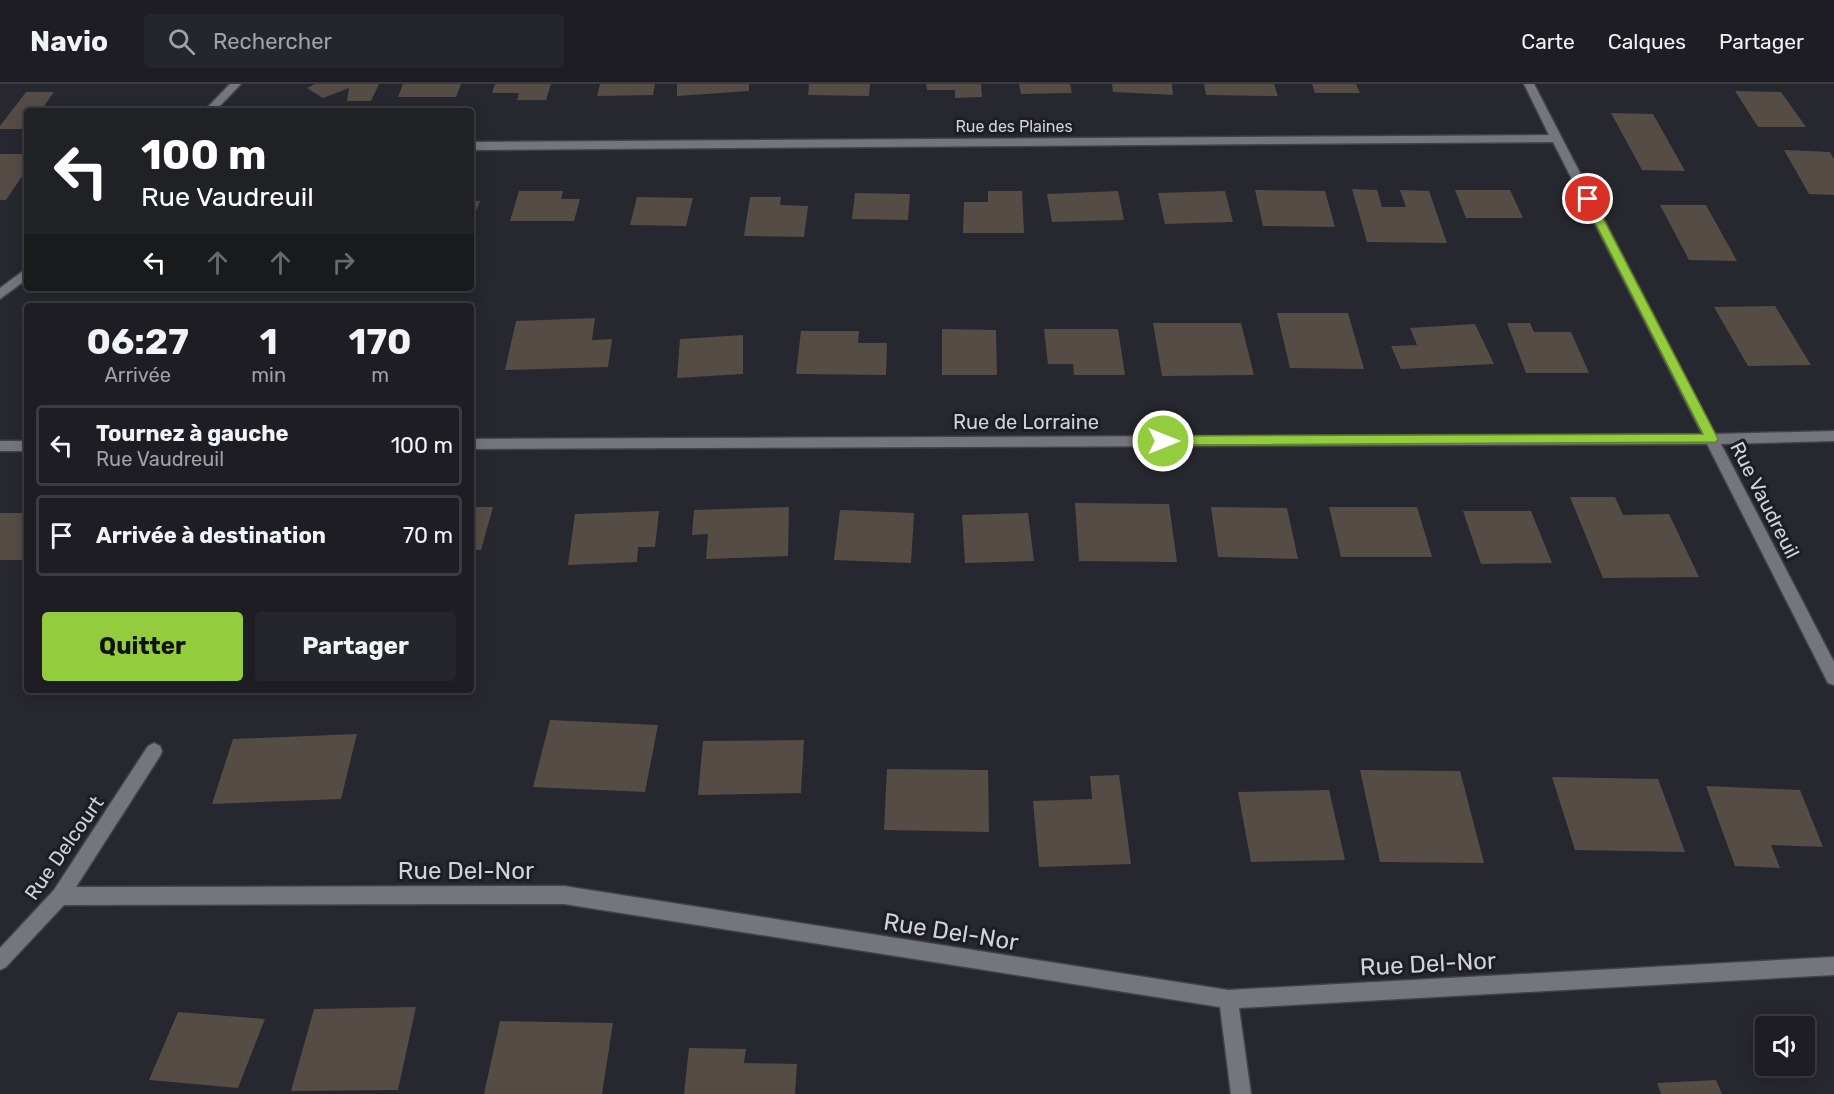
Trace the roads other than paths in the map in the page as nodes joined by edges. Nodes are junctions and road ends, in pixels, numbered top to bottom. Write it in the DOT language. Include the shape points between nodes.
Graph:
graph roads {
  1 [pos="236,84"];
  2 [pos="1529,84"];
  3 [pos="212,108"];
  4 [pos="1557,138"];
  5 [pos="474,146"];
  6 [pos="24,275"];
  7 [pos="0,296"];
  8 [pos="1834,436"];
  9 [pos="1712,439"];
  10 [pos="474,444"];
  11 [pos="0,446"];
  12 [pos="24,446"];
  13 [pos="1834,678"];
  14 [pos="154,751"];
  15 [pos="60,896"];
  16 [pos="0,962"];
  17 [pos="1834,966"];
  18 [pos="1228,999"];
  19 [pos="1241,1094"];
  1 -- 3 [label="street"];
  2 -- 4 [label="street, Rue Vaudreuil"];
  4 -- 5 [label="street, Rue des Plaines"];
  4 -- 9 [label="street, Rue Vaudreuil"];
  6 -- 7 [label="street"];
  8 -- 9 [label="street, Rue de Lorraine"];
  9 -- 10 [label="street, Rue de Lorraine"];
  9 -- 13 [label="street, Rue Vaudreuil"];
  11 -- 12 [label="street"];
  14 -- 15 [label="street, Rue Delcourt"];
  15 -- 16 [label="street, Rue Delcourt"];
  15 -- 18 [label="street, Rue Del-Nor" via="564,895"];
  17 -- 18 [label="street, Rue Del-Nor"];
  18 -- 19 [label="street"];
}
